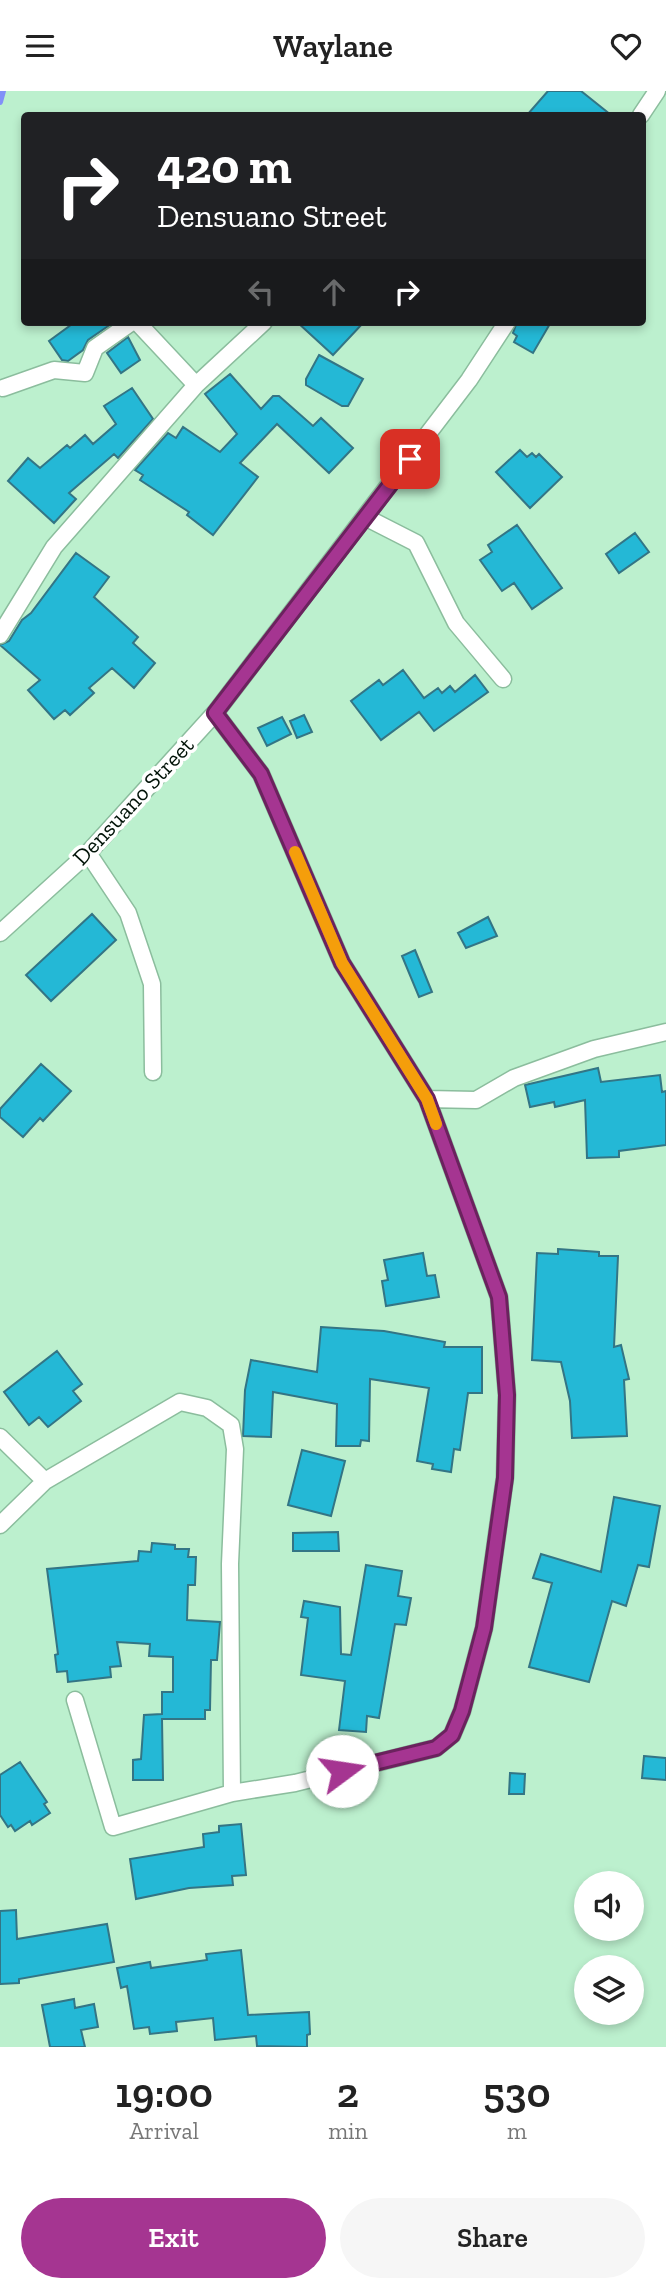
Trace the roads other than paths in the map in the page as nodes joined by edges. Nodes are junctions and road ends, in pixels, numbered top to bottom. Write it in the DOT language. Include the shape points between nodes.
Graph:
graph roads {
  1 [pos="657,91"];
  2 [pos="643,112"];
  3 [pos="126,326"];
  4 [pos="142,326"];
  5 [pos="260,326"];
  6 [pos="504,326"];
  7 [pos="196,385"];
  8 [pos="3,388"];
  9 [pos="365,517"];
  10 [pos="0,635"];
  11 [pos="503,679"];
  12 [pos="215,713"];
  13 [pos="88,853"];
  14 [pos="0,933"];
  15 [pos="666,1032"];
  16 [pos="153,1072"];
  17 [pos="427,1099"];
  18 [pos="0,1437"];
  19 [pos="45,1481"];
  20 [pos="0,1525"];
  21 [pos="75,1700"];
  22 [pos="232,1793"];
  1 -- 2 [label="street"];
  3 -- 8 [label="street" via="95,348 85,373 54,370"];
  4 -- 7 [label="street"];
  5 -- 7 [label="street"];
  6 -- 9 [label="street, Densuano Street" via="470,380"];
  7 -- 10 [label="street" via="54,547"];
  9 -- 11 [label="street" via="416,543 456,623"];
  9 -- 12 [label="street, Densuano Street"];
  12 -- 13 [label="street, Densuano Street"];
  12 -- 17 [label="street" via="261,774 342,963"];
  13 -- 14 [label="street, Densuano Street"];
  13 -- 16 [label="street" via="128,913 152,984"];
  15 -- 17 [label="street" via="583,1053 514,1078 476,1100"];
  17 -- 22 [label="street" via="499,1297 507,1395 505,1478 484,1628 462,1711 452,1735 436,1748 295,1783"];
  18 -- 19 [label="street"];
  19 -- 20 [label="street"];
  19 -- 22 [label="street" via="180,1402 207,1408 231,1425 235,1449 230,1564"];
  21 -- 22 [label="street" via="114,1827"];
}
